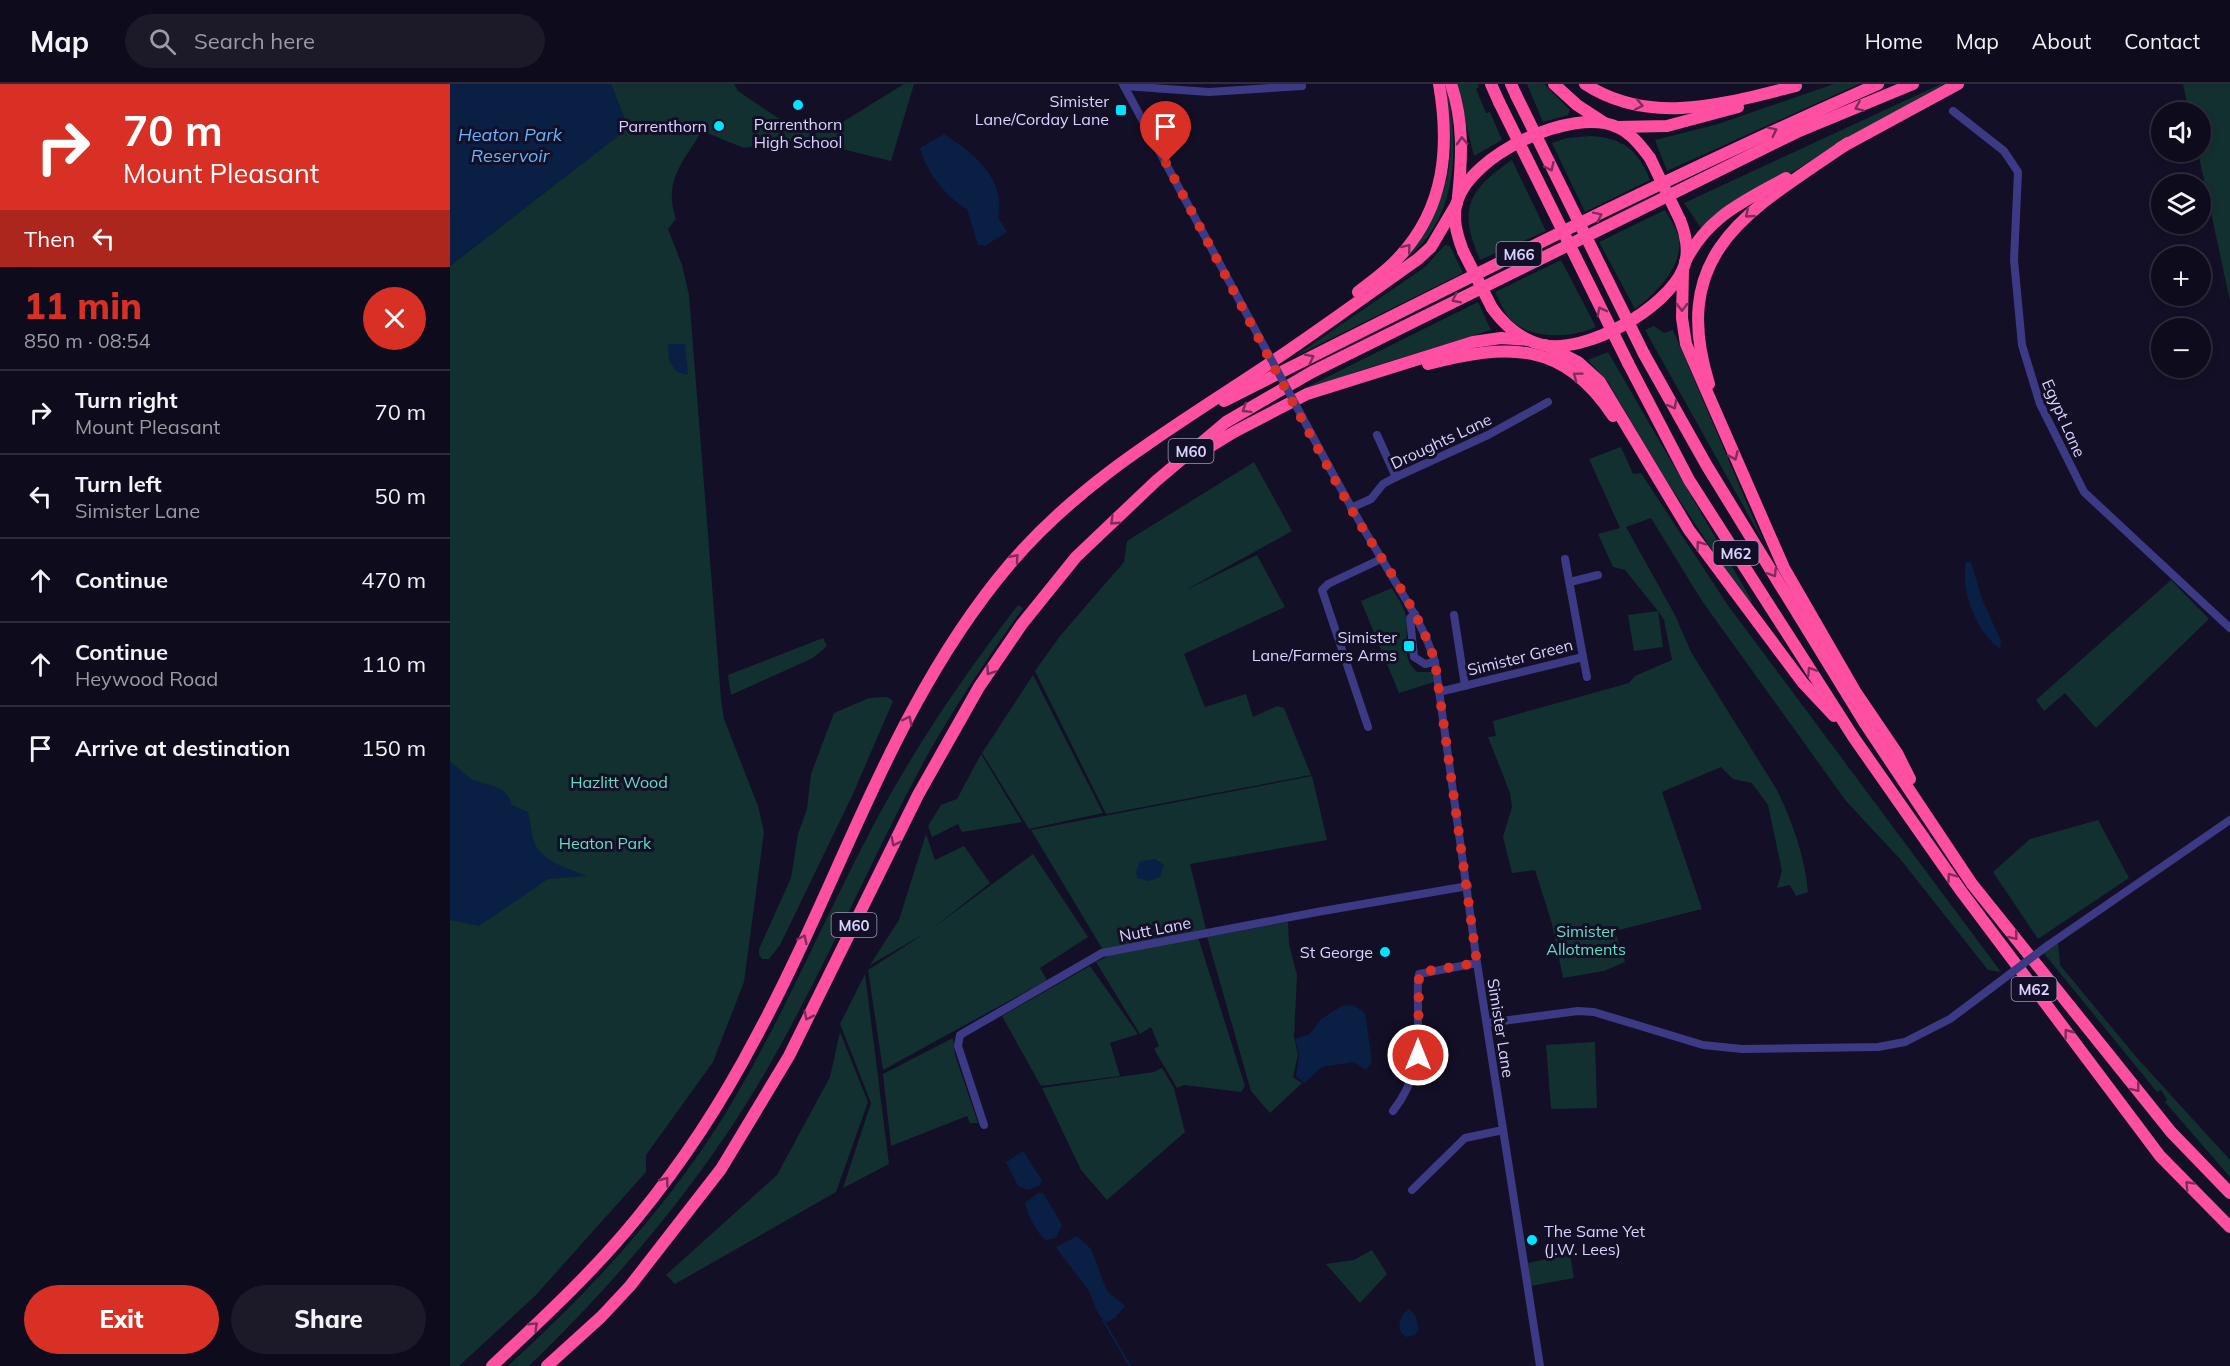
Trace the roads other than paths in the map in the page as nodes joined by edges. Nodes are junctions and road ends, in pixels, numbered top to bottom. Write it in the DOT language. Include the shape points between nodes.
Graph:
graph roads {
  1 [pos="1439,84"];
  2 [pos="1451,84"];
  3 [pos="1491,84"];
  4 [pos="1554,84"];
  5 [pos="1585,84"];
  6 [pos="1878,84"];
  7 [pos="1913,84"];
  8 [pos="1958,84"];
  9 [pos="1124,85"];
  10 [pos="1799,85"];
  11 [pos="1302,86"];
  12 [pos="1514,90"];
  13 [pos="1953,111"];
  14 [pos="1611,125"];
  15 [pos="1848,143"];
  16 [pos="1457,201"];
  17 [pos="1684,266"];
  18 [pos="1528,340"];
  19 [pos="1545,345"];
  20 [pos="1283,354"];
  21 [pos="1351,380"];
  22 [pos="1548,402"];
  23 [pos="1226,422"];
  24 [pos="1164,432"];
  25 [pos="1377,435"];
  26 [pos="1725,436"];
  27 [pos="1652,471"];
  28 [pos="1396,477"];
  29 [pos="1156,481"];
  30 [pos="1351,508"];
  31 [pos="1381,559"];
  32 [pos="1565,559"];
  33 [pos="1598,575"];
  34 [pos="1570,582"];
  35 [pos="1415,614"];
  36 [pos="1454,615"];
  37 [pos="2230,628"];
  38 [pos="1583,657"];
  39 [pos="1435,662"];
  40 [pos="1587,677"];
  41 [pos="1465,686"];
  42 [pos="1439,692"];
  43 [pos="1368,727"];
  44 [pos="1854,738"];
  45 [pos="2230,820"];
  46 [pos="1930,821"];
  47 [pos="1468,886"];
  48 [pos="1477,963"];
  49 [pos="1487,1023"];
  50 [pos="1393,1111"];
  51 [pos="984,1125"];
  52 [pos="1503,1130"];
  53 [pos="1412,1190"];
  54 [pos="2230,1193"];
  55 [pos="2230,1227"];
  56 [pos="492,1366"];
  57 [pos="547,1366"];
  58 [pos="1540,1366"];
  20 -- 1 [label="highway, one-way" via="1398,259 1421,228 1444,166 1446,131"];
  16 -- 2 [label="highway, one-way" via="1462,137"];
  44 -- 3 [label="highway, M62, one-way, bridge" via="1689,480 1582,275"];
  4 -- 14 [label="highway" via="1578,105"];
  5 -- 10 [label="highway, one-way" via="1624,102 1670,109 1717,105"];
  24 -- 6 [label="highway, M66, one-way" via="1520,253"];
  7 -- 23 [label="highway, M66, one-way" via="1797,132 1521,267 1312,372"];
  8 -- 15 [label="highway"];
  9 -- 11 [label="street" via="1209,92"];
  9 -- 30 [label="street, Simister Lane, bridge"];
  10 -- 14 [label="highway" via="1704,118 1667,126"];
  12 -- 46 [label="highway, M62, one-way, bridge" via="1644,354 1713,476 1866,725"];
  13 -- 37 [label="street, Egypt Lane" via="2004,151 2018,172 2014,260 2022,345 2040,404 2084,492"];
  14 -- 16 [label="highway" via="1560,126 1500,153 1472,177"];
  14 -- 17 [label="highway, bridge" via="1636,141 1650,158 1686,238"];
  15 -- 17 [label="highway" via="1718,218 1701,234"];
  15 -- 26 [label="highway, one-way" via="1736,225 1707,273 1699,308 1701,350"];
  16 -- 18 [label="highway, bridge" via="1456,228 1463,251 1492,308 1506,326"];
  16 -- 20 [label="highway" via="1431,247 1418,259"];
  17 -- 19 [label="highway" via="1659,300 1635,318 1583,342"];
  17 -- 26 [label="highway, one-way" via="1682,318 1686,344"];
  18 -- 19 [label="highway"];
  18 -- 21 [label="highway" via="1473,342"];
  19 -- 27 [label="highway" via="1578,362 1600,382"];
  20 -- 24 [label="highway"];
  27 -- 21 [label="highway, one-way" via="1589,385 1565,367 1537,355 1493,350"];
  21 -- 29 [label="highway" via="1276,409"];
  22 -- 28 [label="street, Droughts Lane" via="1488,435"];
  23 -- 29 [label="highway, M60"];
  56 -- 24 [label="highway, M60, one-way" via="630,1227 689,1149 756,1039 881,772 922,692 965,623 1009,565 1067,505 1099,477"];
  25 -- 28 [label="street"];
  26 -- 46 [label="highway, one-way" via="1784,568 1855,691 1897,753"];
  44 -- 27 [label="highway, one-way" via="1803,683 1689,530"];
  28 -- 30 [label="street, Droughts Lane" via="1383,484 1371,499"];
  29 -- 57 [label="highway, M60, one-way" via="1076,557 1022,624 979,687 918,795 789,1056 721,1169 630,1286"];
  30 -- 31 [label="street, Simister Lane"];
  31 -- 35 [label="street, Simister Lane"];
  31 -- 43 [label="street" via="1322,590"];
  32 -- 34 [label="street, Simister Green"];
  33 -- 34 [label="street"];
  34 -- 38 [label="street, Simister Green"];
  35 -- 39 [label="street, Simister Lane"];
  35 -- 39 [label="street" via="1410,618 1414,657 1425,664"];
  36 -- 41 [label="street"];
  38 -- 40 [label="street"];
  38 -- 41 [label="street, Simister Green"];
  39 -- 42 [label="street, Simister Lane"];
  41 -- 42 [label="street, Simister Green"];
  42 -- 47 [label="street, Simister Lane"];
  55 -- 44 [label="highway, M62, one-way" via="2160,1156 1960,891"];
  45 -- 49 [label="street, bridge" via="1950,1018 1905,1042 1878,1047 1742,1049 1703,1045 1593,1012"];
  46 -- 54 [label="highway, M62, one-way" via="1972,884 2171,1132"];
  47 -- 48 [label="street, Simister Lane"];
  47 -- 51 [label="street, Nutt Lane" via="1102,953 960,1035 958,1046"];
  48 -- 49 [label="street, Simister Lane"];
  48 -- 50 [label="street" via="1419,974 1415,1071 1411,1085"];
  49 -- 52 [label="street, Simister Lane"];
  52 -- 53 [label="street" via="1465,1138"];
  52 -- 58 [label="street, Simister Lane"];
}
